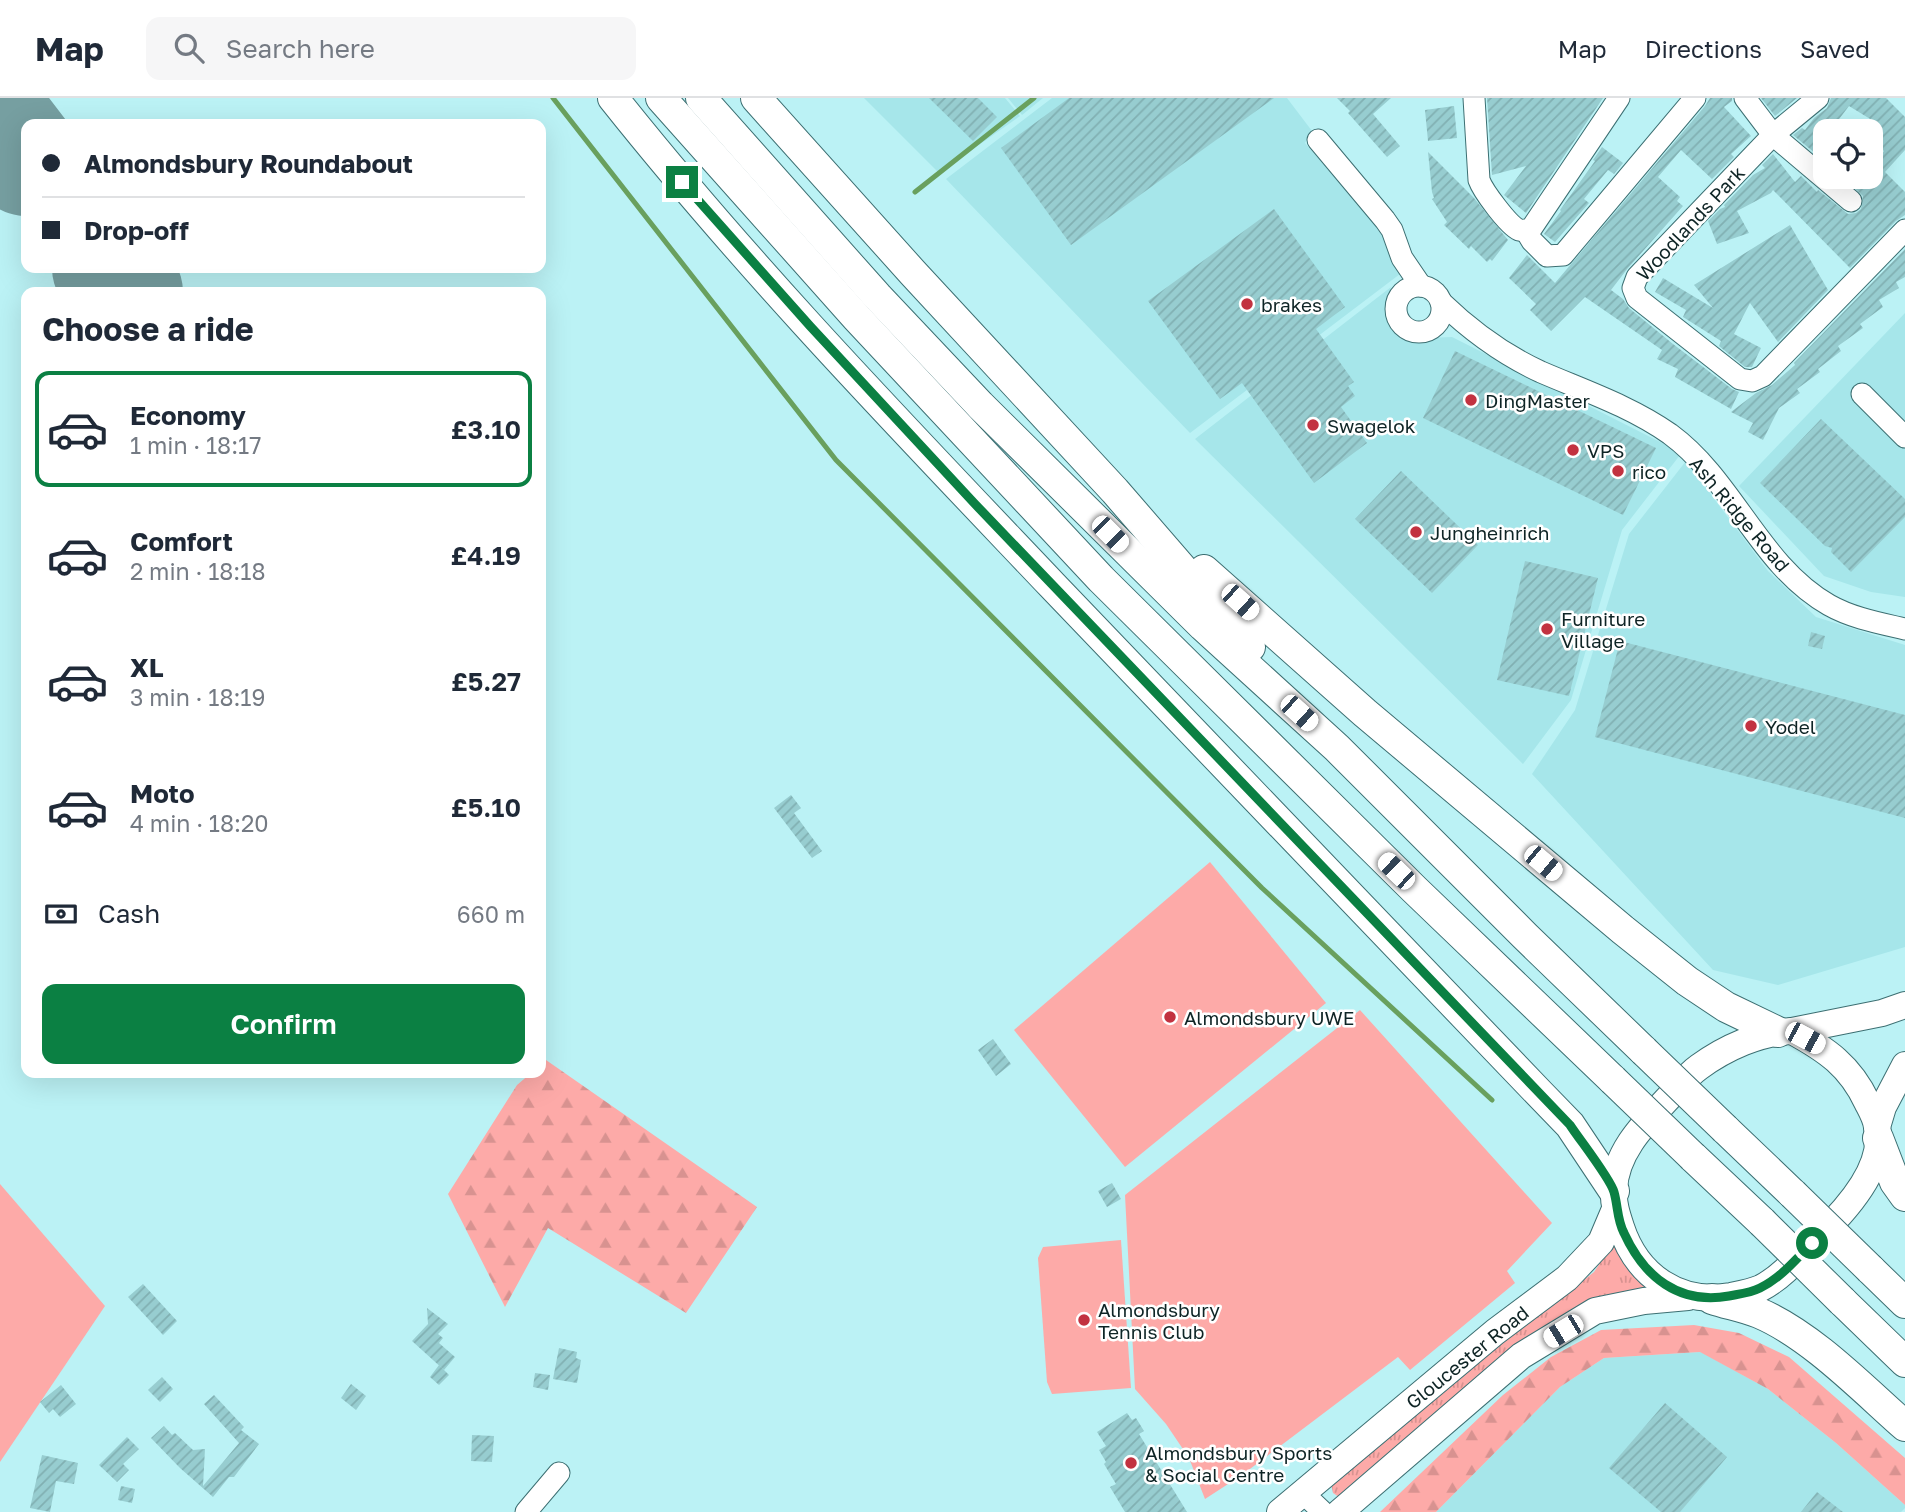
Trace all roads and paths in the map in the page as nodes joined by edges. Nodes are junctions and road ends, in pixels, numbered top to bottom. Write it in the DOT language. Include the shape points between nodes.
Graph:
graph roads {
  1 [pos="613,98"];
  2 [pos="661,98"];
  3 [pos="701,98"];
  4 [pos="755,98"];
  5 [pos="1474,98"];
  6 [pos="1619,98"];
  7 [pos="1695,98"];
  8 [pos="1745,98"];
  9 [pos="1818,98"];
  10 [pos="1773,135"];
  11 [pos="1318,139"];
  12 [pos="1851,201"];
  13 [pos="1905,230"];
  14 [pos="1526,231"];
  15 [pos="1413,288"];
  16 [pos="1440,311"];
  17 [pos="1862,394"];
  18 [pos="1905,437"];
  19 [pos="1115,491"];
  20 [pos="975,504"];
  21 [pos="1905,629"];
  22 [pos="1337,748"];
  23 [pos="1306,783"];
  24 [pos="1905,1005"];
  25 [pos="1785,1032"];
  26 [pos="1905,1065"];
  27 [pos="1878,1132"];
  28 [pos="1905,1196"];
  29 [pos="1615,1200"];
  30 [pos="1701,1298"];
  31 [pos="1905,1303"];
  32 [pos="1905,1362"];
  33 [pos="1905,1426"];
  34 [pos="559,1473"];
  35 [pos="1302,1492"];
  36 [pos="527,1512"];
  37 [pos="1280,1512"];
  38 [pos="1323,1512"];
  39 [pos="1340,1512"];
  1 -- 20 [label="highway" via="801,316"];
  2 -- 23 [label="highway" via="857,318 1101,579"];
  3 -- 22 [label="highway" via="980,405 1203,626"];
  4 -- 19 [label="highway"];
  5 -- 14 [label="street" via="1479,180 1517,229"];
  6 -- 14 [label="street"];
  7 -- 14 [label="street" via="1563,254 1547,256"];
  8 -- 10 [label="street"];
  9 -- 10 [label="street, Woodlands Park"];
  10 -- 12 [label="street"];
  10 -- 13 [label="street, Woodlands Park" via="1637,277 1633,288 1637,298 1740,379 1752,382 1763,376"];
  11 -- 15 [label="street" via="1392,230"];
  15 -- 16 [label="street" via="1433,291"];
  15 -- 16 [label="street" via="1400,295 1396,308 1402,326 1420,333 1434,327"];
  16 -- 21 [label="street, Ash Ridge Road" via="1538,370 1623,405 1671,436 1713,477 1776,561 1800,583 1829,605"];
  17 -- 18 [label="street"];
  19 -- 22 [label="highway"];
  19 -- 25 [label="highway" via="1365,713 1623,930 1726,1007"];
  20 -- 23 [label="highway"];
  20 -- 29 [label="highway" via="1570,1125"];
  22 -- 31 [label="highway, bridge"];
  23 -- 32 [label="highway, bridge"];
  24 -- 25 [label="main road"];
  25 -- 27 [label="main road" via="1819,1046 1849,1071"];
  25 -- 29 [label="main road, Gloucester Road" via="1741,1044 1697,1068 1640,1129 1625,1152 1616,1175"];
  26 -- 27 [label="main road" via="1883,1107"];
  27 -- 28 [label="highway" via="1895,1182"];
  27 -- 30 [label="main road, Gloucester Road" via="1874,1160 1859,1192 1780,1275 1760,1288"];
  29 -- 30 [label="main road" via="1622,1230 1643,1266 1662,1284"];
  29 -- 35 [label="main road, Gloucester Road" via="1601,1241 1567,1278"];
  30 -- 33 [label="highway" via="1760,1313 1800,1337"];
  30 -- 39 [label="main road, Gloucester Road" via="1644,1301 1595,1311 1521,1356"];
  34 -- 36 [label="street"];
  35 -- 37 [label="main road, Gloucester Road"];
  35 -- 38 [label="street"];
}
